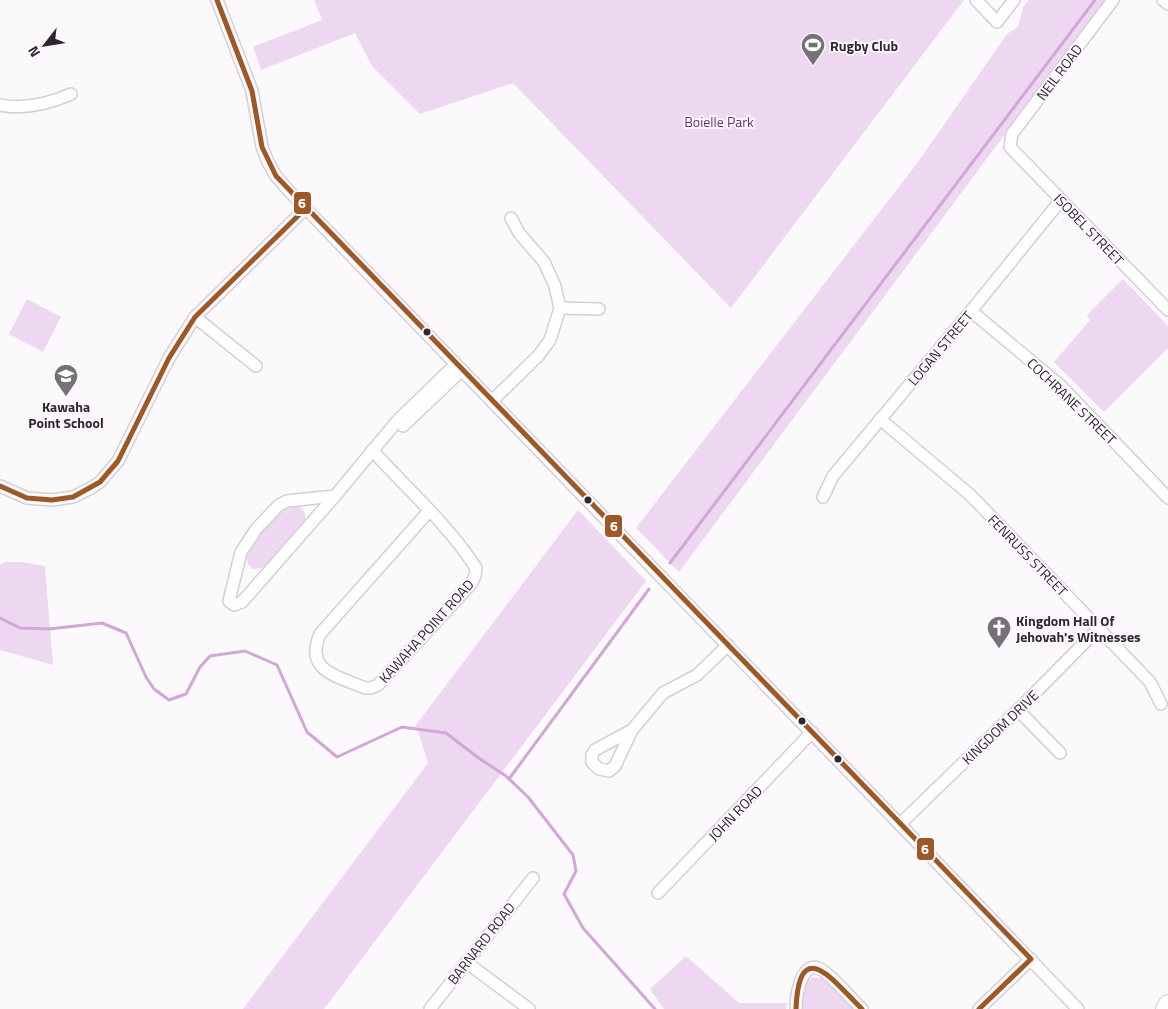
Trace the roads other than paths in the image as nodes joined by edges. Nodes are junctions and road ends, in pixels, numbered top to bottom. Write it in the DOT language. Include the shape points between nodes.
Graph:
graph roads {
  1 [pos="217,0"];
  2 [pos="976,0"];
  3 [pos="1014,0"];
  4 [pos="1113,0"];
  5 [pos="1163,0"];
  6 [pos="1168,4"];
  7 [pos="71,94"];
  8 [pos="0,105"];
  9 [pos="1010,147"];
  10 [pos="1061,200"];
  11 [pos="306,208"];
  12 [pos="511,218"];
  13 [pos="560,308"];
  14 [pos="599,308"];
  15 [pos="1168,310"];
  16 [pos="971,311"];
  17 [pos="195,317"];
  18 [pos="256,366"];
  19 [pos="459,367"];
  20 [pos="492,401"];
  21 [pos="880,419"];
  22 [pos="372,450"];
  23 [pos="0,486"];
  24 [pos="335,496"];
  25 [pos="823,497"];
  26 [pos="1168,498"];
  27 [pos="429,511"];
  28 [pos="1099,628"];
  29 [pos="728,646"];
  30 [pos="1161,704"];
  31 [pos="1018,710"];
  32 [pos="632,730"];
  33 [pos="812,732"];
  34 [pos="1060,753"];
  35 [pos="900,824"];
  36 [pos="533,878"];
  37 [pos="658,893"];
  38 [pos="1031,959"];
  39 [pos="466,962"];
  40 [pos="1168,1004"];
  41 [pos="1075,1006"];
  42 [pos="430,1009"];
  43 [pos="529,1009"];
  44 [pos="796,1009"];
  45 [pos="862,1009"];
  46 [pos="979,1009"];
  47 [pos="1084,1009"];
  48 [pos="1165,1009"];
  1 -- 11 [label="street" via="252,91 262,147 268,162 276,176"];
  2 -- 3 [label="street" via="997,22"];
  4 -- 9 [label="street, NEIL ROAD" via="1012,134"];
  5 -- 6 [label="street"];
  7 -- 8 [label="street" via="32,106"];
  9 -- 10 [label="street, ISOBEL STREET"];
  10 -- 15 [label="street, ISOBEL STREET"];
  10 -- 16 [label="street, LOGAN STREET"];
  11 -- 17 [label="street"];
  11 -- 19 [label="street"];
  12 -- 13 [label="street" via="519,233 544,262 555,286"];
  13 -- 14 [label="street"];
  13 -- 20 [label="street" via="550,340"];
  16 -- 21 [label="street, LOGAN STREET"];
  16 -- 26 [label="street, COCHRANE STREET" via="1061,386"];
  17 -- 18 [label="street"];
  17 -- 23 [label="street" via="169,358 118,461 100,482 73,497 52,500 27,498"];
  19 -- 20 [label="street"];
  19 -- 22 [label="street" via="398,420"];
  20 -- 29 [label="street"];
  21 -- 25 [label="street, LOGAN STREET" via="833,476"];
  21 -- 28 [label="street, FENRUSS STREET" via="969,494"];
  22 -- 24 [label="street"];
  22 -- 27 [label="street, KAWAHA POINT ROAD"];
  24 -- 24 [label="street" via="242,602 234,606 229,601 241,552 257,528 287,501"];
  27 -- 27 [label="street, KAWAHA POINT ROAD" via="476,568 471,584 378,685 364,688 325,671 316,657 315,646 320,634"];
  28 -- 30 [label="street, FENRUSS STREET" via="1150,682"];
  28 -- 31 [label="street, KINGDOM DRIVE"];
  29 -- 32 [label="street" via="697,675 663,693"];
  29 -- 33 [label="street"];
  31 -- 34 [label="street"];
  31 -- 35 [label="street, KINGDOM DRIVE"];
  33 -- 35 [label="street"];
  33 -- 37 [label="street, JOHN ROAD"];
  35 -- 38 [label="street"];
  36 -- 39 [label="street, BARNARD ROAD"];
  38 -- 41 [label="street"];
  38 -- 46 [label="street"];
  39 -- 42 [label="street, BARNARD ROAD"];
  39 -- 43 [label="street"];
  40 -- 48 [label="highway"];
  41 -- 47 [label="street"];
  44 -- 45 [label="street" via="800,982 814,968 826,973"];
}
